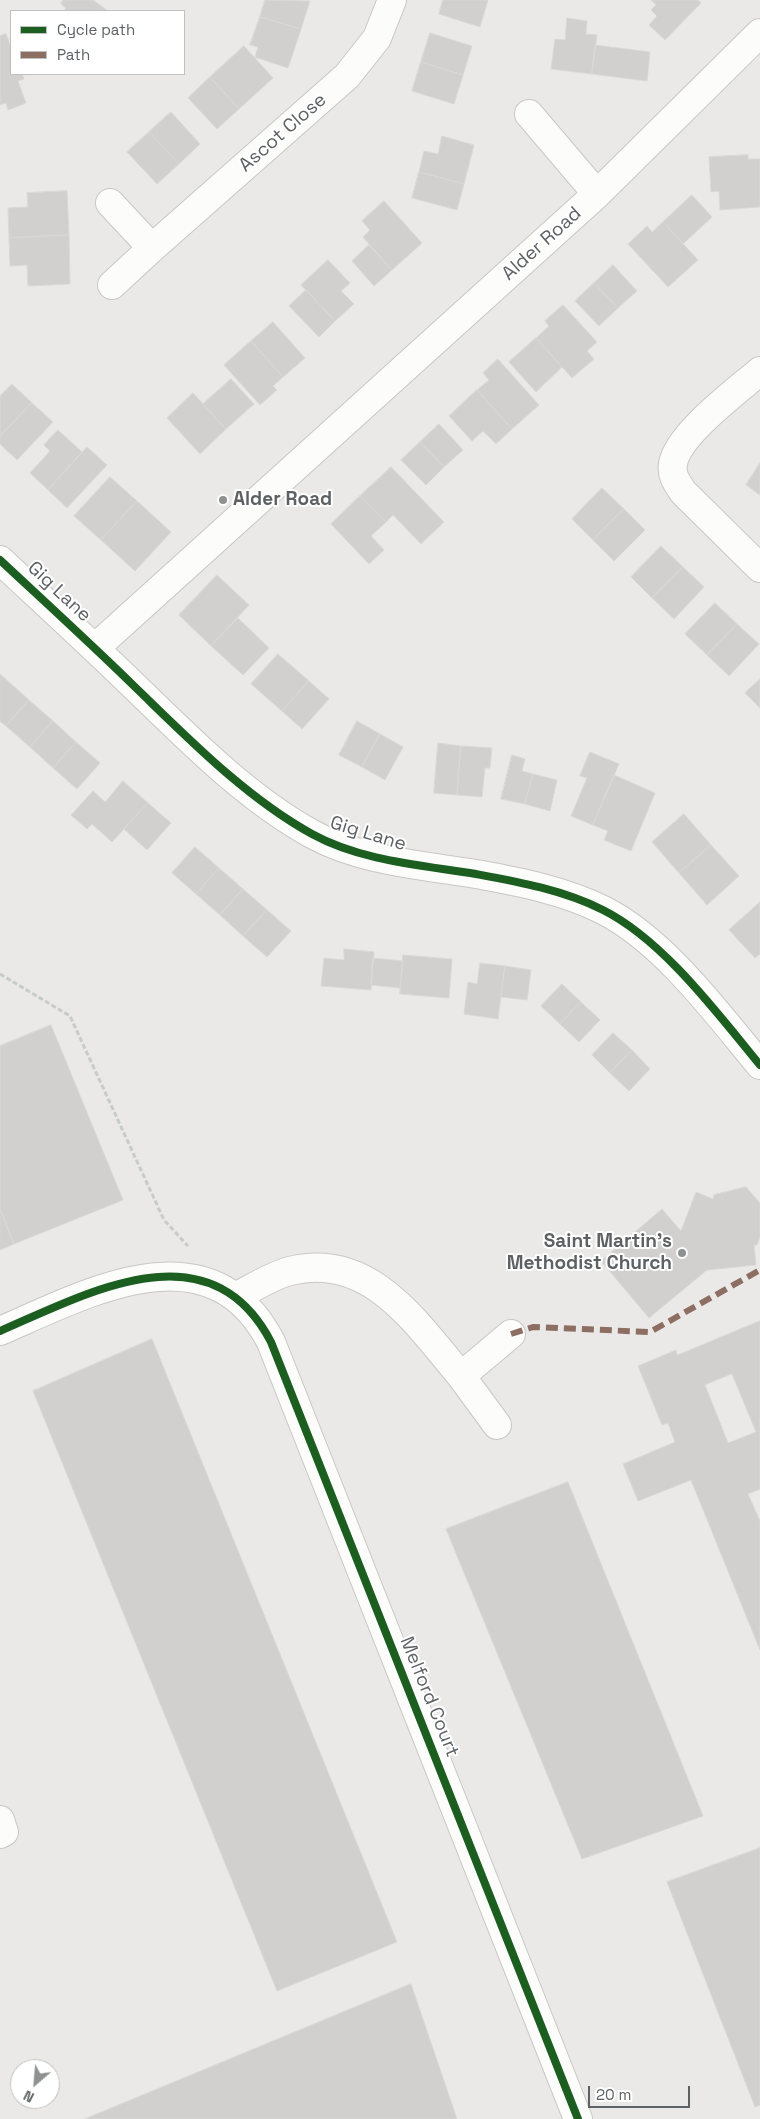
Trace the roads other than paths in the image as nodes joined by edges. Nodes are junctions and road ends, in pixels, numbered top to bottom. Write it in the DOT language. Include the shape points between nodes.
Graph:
graph roads {
  1 [pos="392,0"];
  2 [pos="760,33"];
  3 [pos="529,114"];
  4 [pos="597,194"];
  5 [pos="110,202"];
  6 [pos="152,248"];
  7 [pos="112,285"];
  8 [pos="760,371"];
  9 [pos="0,560"];
  10 [pos="760,568"];
  11 [pos="95,648"];
  12 [pos="760,1065"];
  13 [pos="235,1297"];
  14 [pos="0,1331"];
  15 [pos="511,1334"];
  16 [pos="461,1376"];
  17 [pos="497,1424"];
  18 [pos="0,1820"];
  19 [pos="0,1834"];
  20 [pos="578,2119"];
  1 -- 6 [label="street, Ascot Close" via="377,38 347,76"];
  2 -- 4 [label="street, Alder Road"];
  3 -- 4 [label="street"];
  4 -- 11 [label="street, Alder Road"];
  5 -- 6 [label="street"];
  6 -- 7 [label="street, Ascot Close"];
  8 -- 10 [label="street" via="688,434 672,464 674,479 683,492"];
  9 -- 11 [label="street, Gig Lane"];
  11 -- 12 [label="street, Gig Lane" via="209,758 267,804 312,834 356,852 397,862 550,888 603,910 663,955"];
  13 -- 14 [label="street, Melford Court" via="186,1278 148,1277 81,1296"];
  13 -- 16 [label="street" via="297,1269 334,1268 356,1274 404,1309"];
  13 -- 20 [label="street, Melford Court" via="262,1325 270,1342"];
  15 -- 16 [label="street"];
  16 -- 17 [label="street"];
  18 -- 19 [label="street" via="4,1832"];
}
